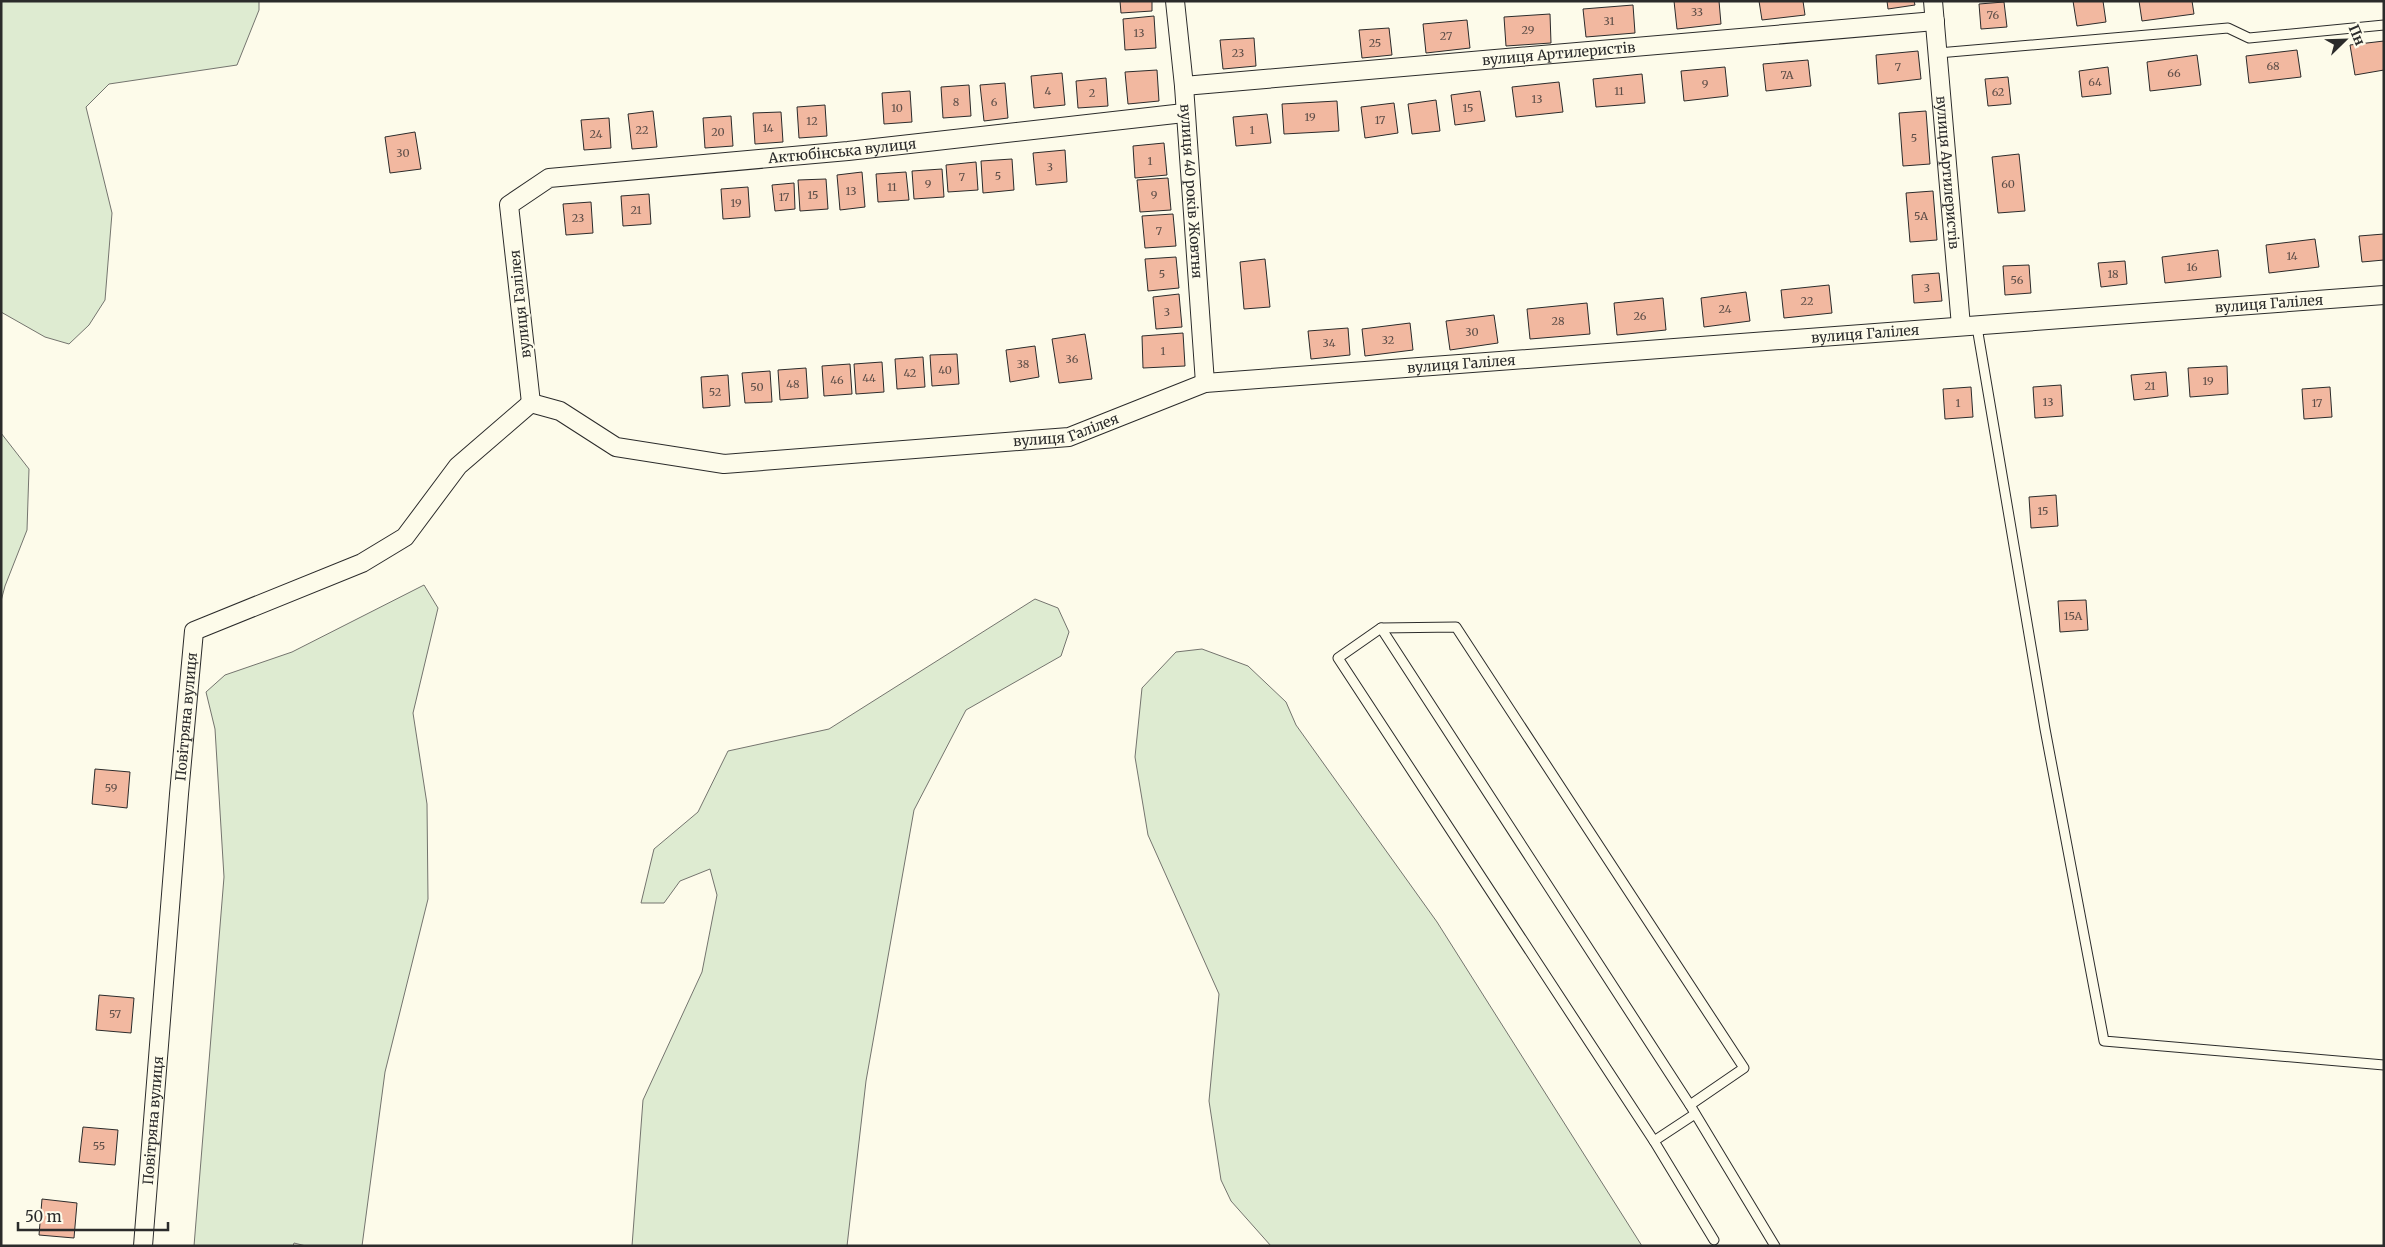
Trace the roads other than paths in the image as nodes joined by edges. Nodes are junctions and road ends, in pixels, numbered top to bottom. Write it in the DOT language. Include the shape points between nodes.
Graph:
graph roads {
  1 [pos="1175,1"];
  2 [pos="1933,1"];
  3 [pos="1935,20"];
  4 [pos="2384,26"];
  5 [pos="1938,53"];
  6 [pos="1184,86"];
  7 [pos="1184,113"];
  8 [pos="509,205"];
  9 [pos="2384,296"];
  10 [pos="1969,327"];
  11 [pos="1205,383"];
  12 [pos="531,403"];
  13 [pos="1381,628"];
  14 [pos="2384,1065"];
  15 [pos="1690,1105"];
  16 [pos="1695,1114"];
  17 [pos="1654,1141"];
  18 [pos="1714,1240"];
  19 [pos="143,1246"];
  20 [pos="1775,1246"];
  1 -- 6 [label="street, вулиця 40 років Жовтня"];
  2 -- 3 [label="street, вулиця Артилеристів"];
  3 -- 5 [label="street, вулиця Артилеристів"];
  3 -- 6 [label="street, вулиця Артилеристів"];
  4 -- 5 [label="lane" via="2250,38 2228,28"];
  5 -- 10 [label="street, вулиця Артилеристів"];
  6 -- 7 [label="street, вулиця 40 років Жовтня"];
  7 -- 8 [label="street, Актюбінська вулиця" via="848,151 549,178"];
  7 -- 11 [label="street, вулиця 40 років Жовтня"];
  8 -- 12 [label="street, вулиця Галілея"];
  9 -- 10 [label="street, вулиця Галілея"];
  10 -- 11 [label="street, вулиця Галілея"];
  10 -- 14 [label="lane" via="2104,1040"];
  11 -- 12 [label="street, вулиця Галілея" via="1069,437 724,464 616,447 560,411"];
  12 -- 19 [label="street, Повітряна вулиця" via="458,466 405,537 362,562 194,631"];
  13 -- 15 [label="lane"];
  13 -- 15 [label="lane" via="1456,627 1744,1068"];
  13 -- 17 [label="lane" via="1338,658"];
  15 -- 16 [label="lane"];
  16 -- 17 [label="lane"];
  16 -- 20 [label="lane"];
  17 -- 18 [label="lane"];
}
